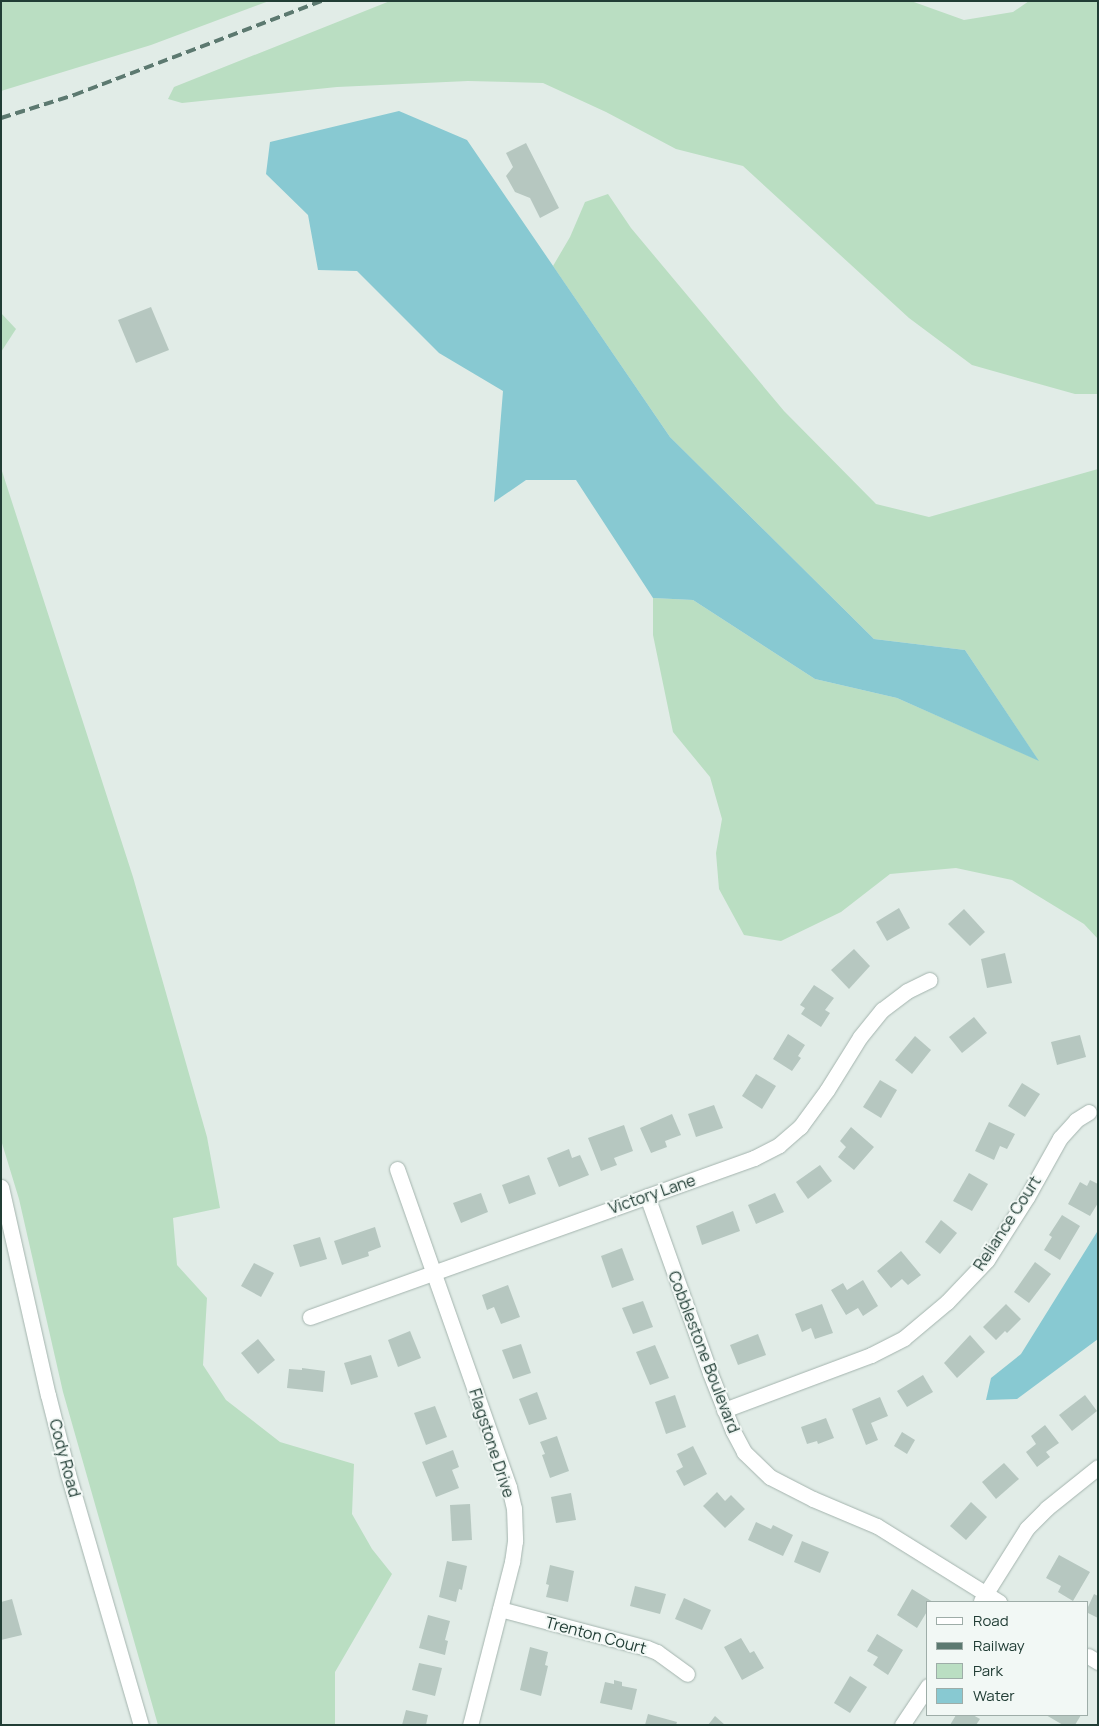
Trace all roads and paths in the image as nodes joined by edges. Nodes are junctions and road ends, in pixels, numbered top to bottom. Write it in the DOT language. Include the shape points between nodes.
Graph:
graph roads {
  1 [pos="930,980"];
  2 [pos="1089,1112"];
  3 [pos="397,1169"];
  4 [pos="1,1187"];
  5 [pos="647,1196"];
  6 [pos="433,1272"];
  7 [pos="310,1317"];
  8 [pos="724,1410"];
  9 [pos="1098,1467"];
  10 [pos="982,1598"];
  11 [pos="995,1601"];
  12 [pos="500,1609"];
  13 [pos="687,1674"];
  14 [pos="926,1689"];
  15 [pos="141,1725"];
  16 [pos="470,1725"];
  17 [pos="902,1725"];
  1 -- 5 [label="street, Victory Lane" via="882,1010 860,1037 800,1127 780,1144 754,1158"];
  2 -- 8 [label="street, Reliance Court" via="1076,1120 1060,1138 987,1260 947,1302 904,1338 871,1355"];
  3 -- 6 [label="street, Flagstone Drive"];
  4 -- 15 [label="street, Cody Road" via="68,1474"];
  5 -- 6 [label="street, Victory Lane"];
  5 -- 8 [label="street, Cobblestone Boulevard"];
  6 -- 7 [label="street, Victory Lane"];
  6 -- 12 [label="street, Flagstone Drive" via="514,1508 515,1540"];
  8 -- 10 [label="street, Cobblestone Boulevard" via="744,1452 770,1477 877,1526"];
  9 -- 10 [label="street" via="1027,1528"];
  10 -- 11 [label="street, Cobblestone Boulevard"];
  12 -- 13 [label="street, Trenton Court" via="647,1648"];
  12 -- 16 [label="street, Flagstone Drive"];
  14 -- 17 [label="street"];
}
